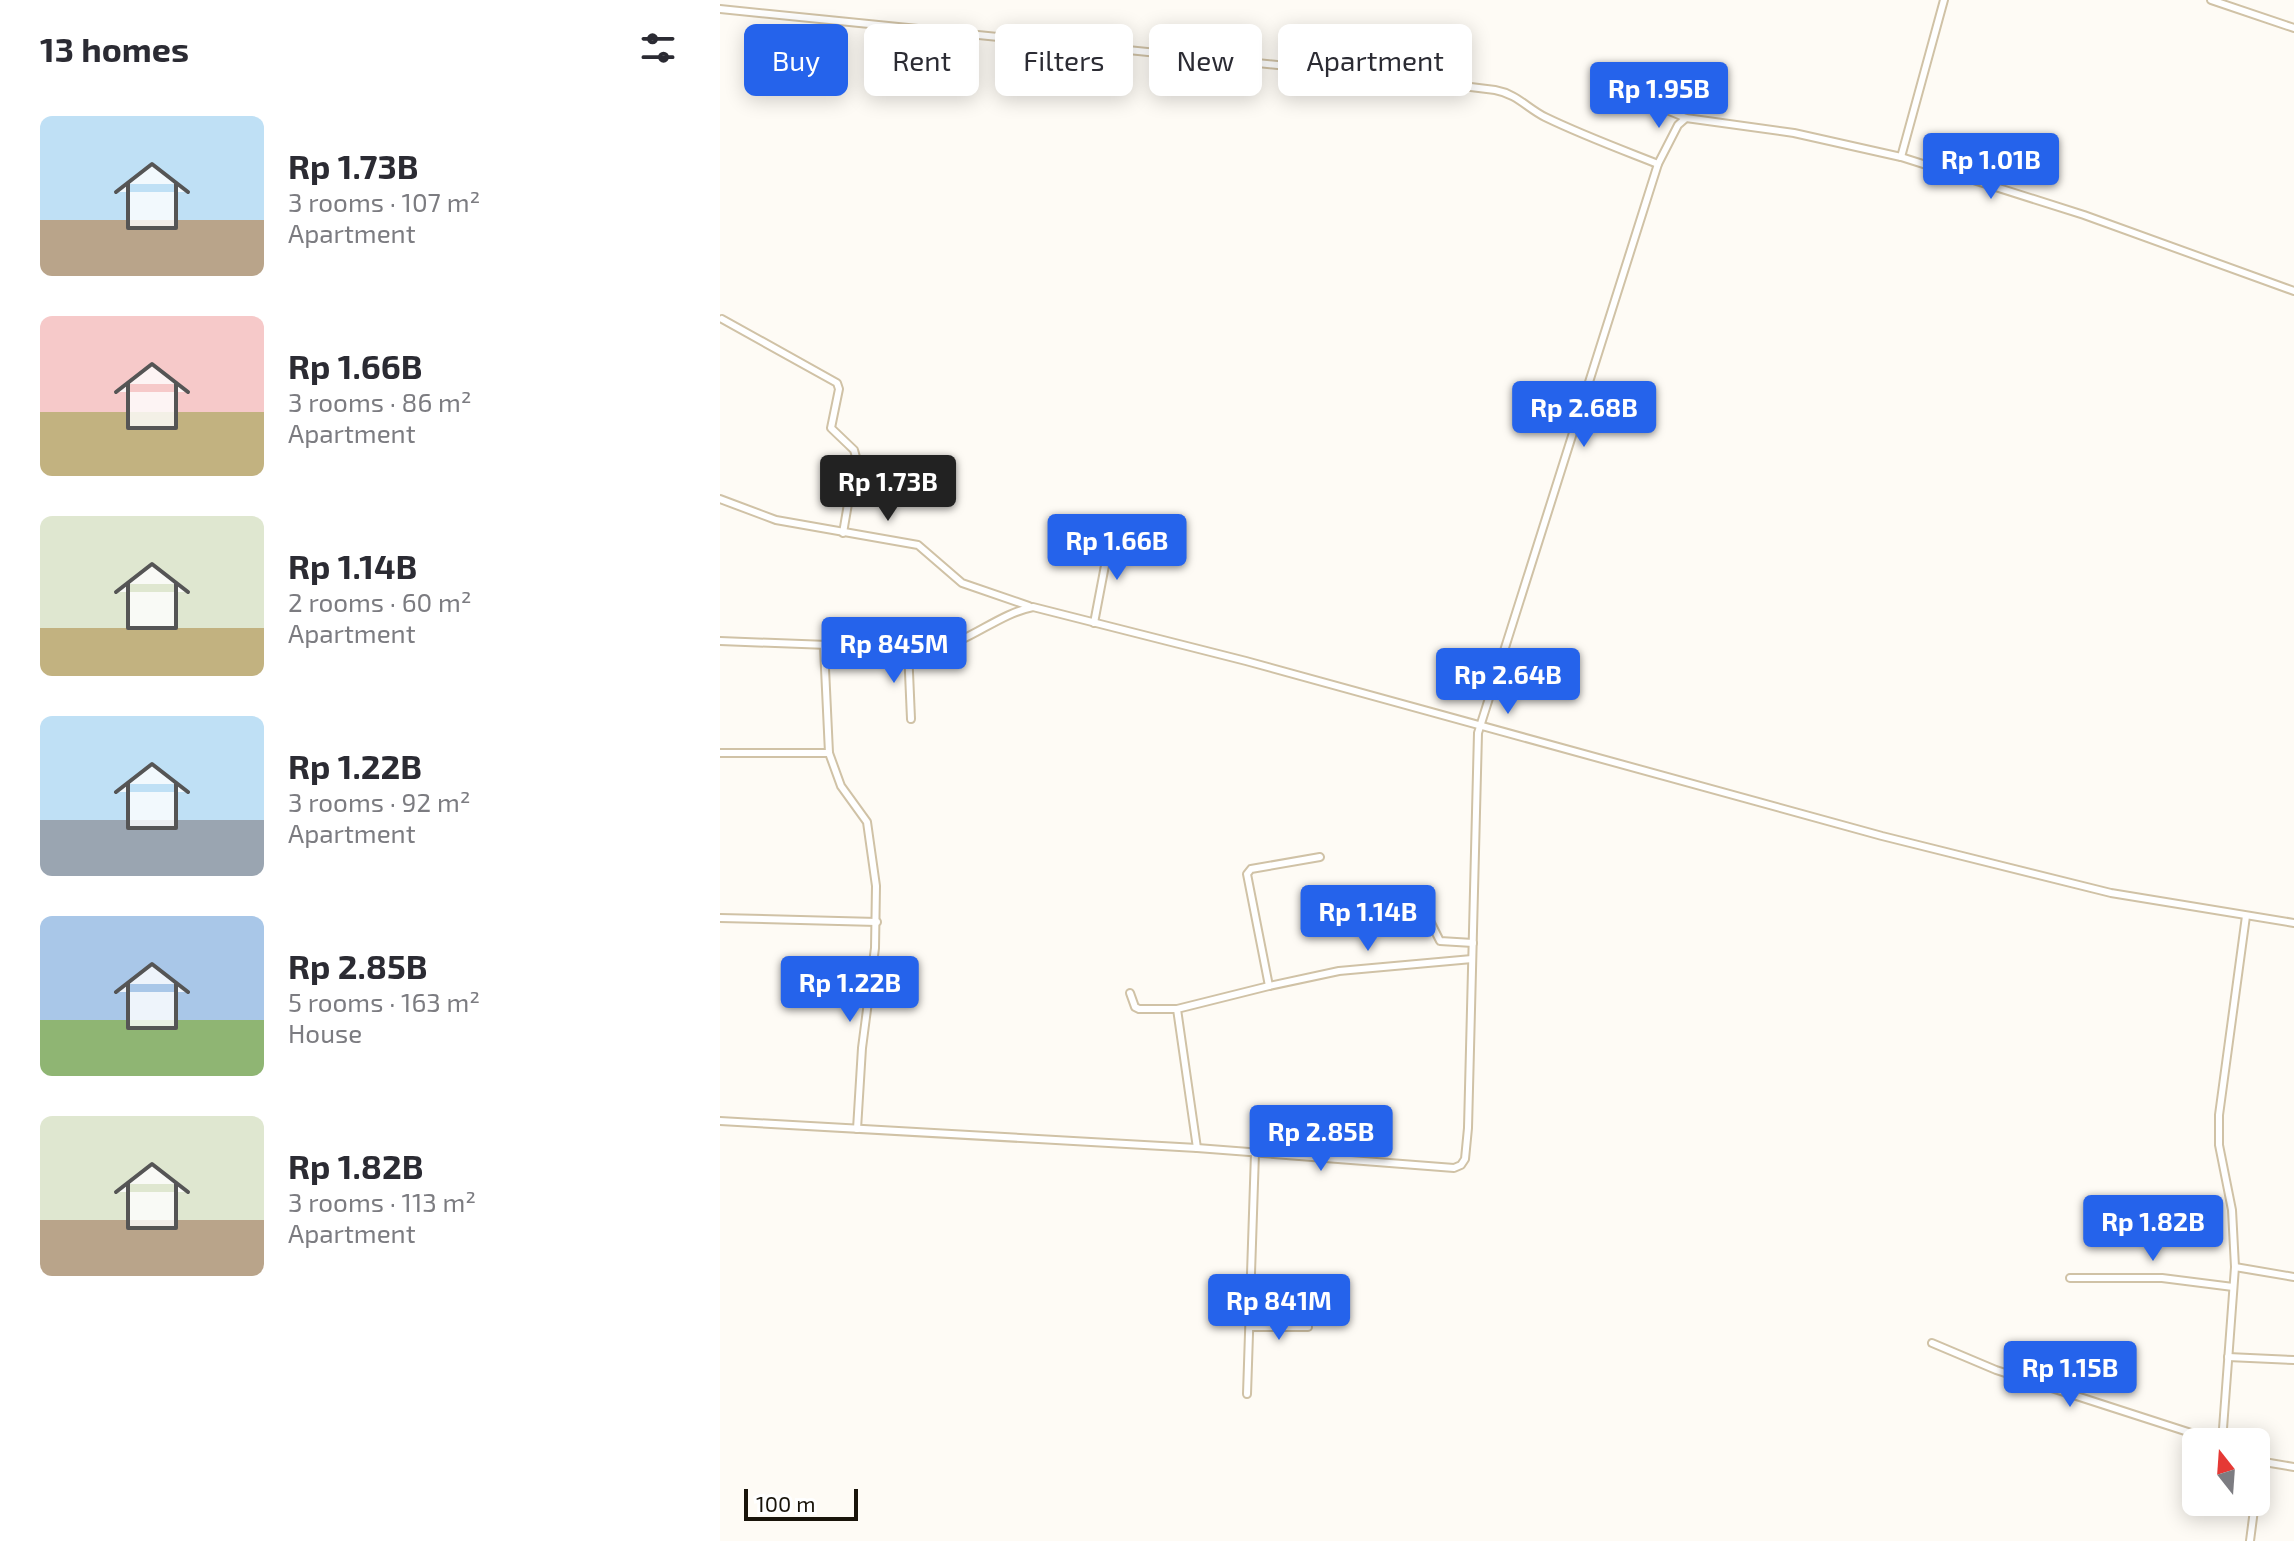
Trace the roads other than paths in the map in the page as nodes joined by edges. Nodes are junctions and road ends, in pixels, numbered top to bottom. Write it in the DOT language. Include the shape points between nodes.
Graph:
graph roads {
  1 [pos="1944,0"];
  2 [pos="2211,0"];
  3 [pos="720,9"];
  4 [pos="2294,28"];
  5 [pos="1648,90"];
  6 [pos="1686,118"];
  7 [pos="1901,157"];
  8 [pos="1658,164"];
  9 [pos="2294,291"];
  10 [pos="722,319"];
  11 [pos="720,499"];
  12 [pos="843,533"];
  13 [pos="1111,534"];
  14 [pos="1033,607"];
  15 [pos="1094,623"];
  16 [pos="720,641"];
  17 [pos="824,647"];
  18 [pos="908,649"];
  19 [pos="911,719"];
  20 [pos="1480,724"];
  21 [pos="720,753"];
  22 [pos="829,753"];
  23 [pos="1320,857"];
  24 [pos="2246,916"];
  25 [pos="720,918"];
  26 [pos="1430,921"];
  27 [pos="877,922"];
  28 [pos="2294,923"];
  29 [pos="1473,943"];
  30 [pos="1472,959"];
  31 [pos="1269,986"];
  32 [pos="1130,993"];
  33 [pos="1177,1009"];
  34 [pos="720,1121"];
  35 [pos="857,1129"];
  36 [pos="1197,1148"];
  37 [pos="1255,1153"];
  38 [pos="2235,1267"];
  39 [pos="2294,1277"];
  40 [pos="2070,1278"];
  41 [pos="2233,1287"];
  42 [pos="1250,1327"];
  43 [pos="1308,1327"];
  44 [pos="1932,1343"];
  45 [pos="2228,1357"];
  46 [pos="2294,1360"];
  47 [pos="1247,1394"];
  48 [pos="2222,1428"];
  49 [pos="2182,1430"];
  50 [pos="2270,1462"];
  51 [pos="2294,1467"];
  52 [pos="2253,1516"];
  53 [pos="2250,1541"];
  1 -- 7 [label="street"];
  2 -- 4 [label="street"];
  3 -- 8 [label="street" via="1495,90 1517,96 1537,113 1571,129"];
  5 -- 6 [label="street" via="1657,106"];
  6 -- 7 [label="street" via="1794,133"];
  6 -- 8 [label="street"];
  7 -- 9 [label="street" via="2084,215"];
  8 -- 20 [label="street"];
  10 -- 12 [label="street" via="837,383 831,428 856,457"];
  11 -- 12 [label="street" via="776,520"];
  12 -- 14 [label="street" via="918,545 962,583"];
  13 -- 15 [label="street"];
  14 -- 15 [label="street"];
  14 -- 18 [label="street" via="946,646"];
  15 -- 20 [label="street"];
  16 -- 17 [label="street"];
  17 -- 18 [label="street"];
  17 -- 22 [label="street"];
  18 -- 19 [label="street"];
  20 -- 24 [label="street" via="2111,893"];
  20 -- 29 [label="street"];
  21 -- 22 [label="street"];
  22 -- 27 [label="street" via="841,786 867,822"];
  23 -- 31 [label="street" via="1247,874"];
  24 -- 28 [label="street"];
  24 -- 38 [label="street" via="2219,1115"];
  25 -- 27 [label="street"];
  26 -- 29 [label="street" via="1440,941"];
  27 -- 35 [label="street"];
  29 -- 30 [label="street"];
  30 -- 31 [label="street" via="1339,971"];
  30 -- 37 [label="street" via="1468,1128 1461,1165"];
  31 -- 33 [label="street"];
  32 -- 33 [label="street" via="1139,1009"];
  33 -- 36 [label="street"];
  34 -- 35 [label="street"];
  35 -- 36 [label="street"];
  36 -- 37 [label="street"];
  37 -- 42 [label="street"];
  38 -- 39 [label="street"];
  38 -- 41 [label="street"];
  40 -- 41 [label="street" via="2162,1278"];
  41 -- 45 [label="street"];
  42 -- 43 [label="street"];
  42 -- 47 [label="street"];
  44 -- 49 [label="street" via="1996,1370"];
  45 -- 46 [label="street"];
  45 -- 48 [label="street"];
  50 -- 51 [label="street"];
  52 -- 53 [label="street"];
}
